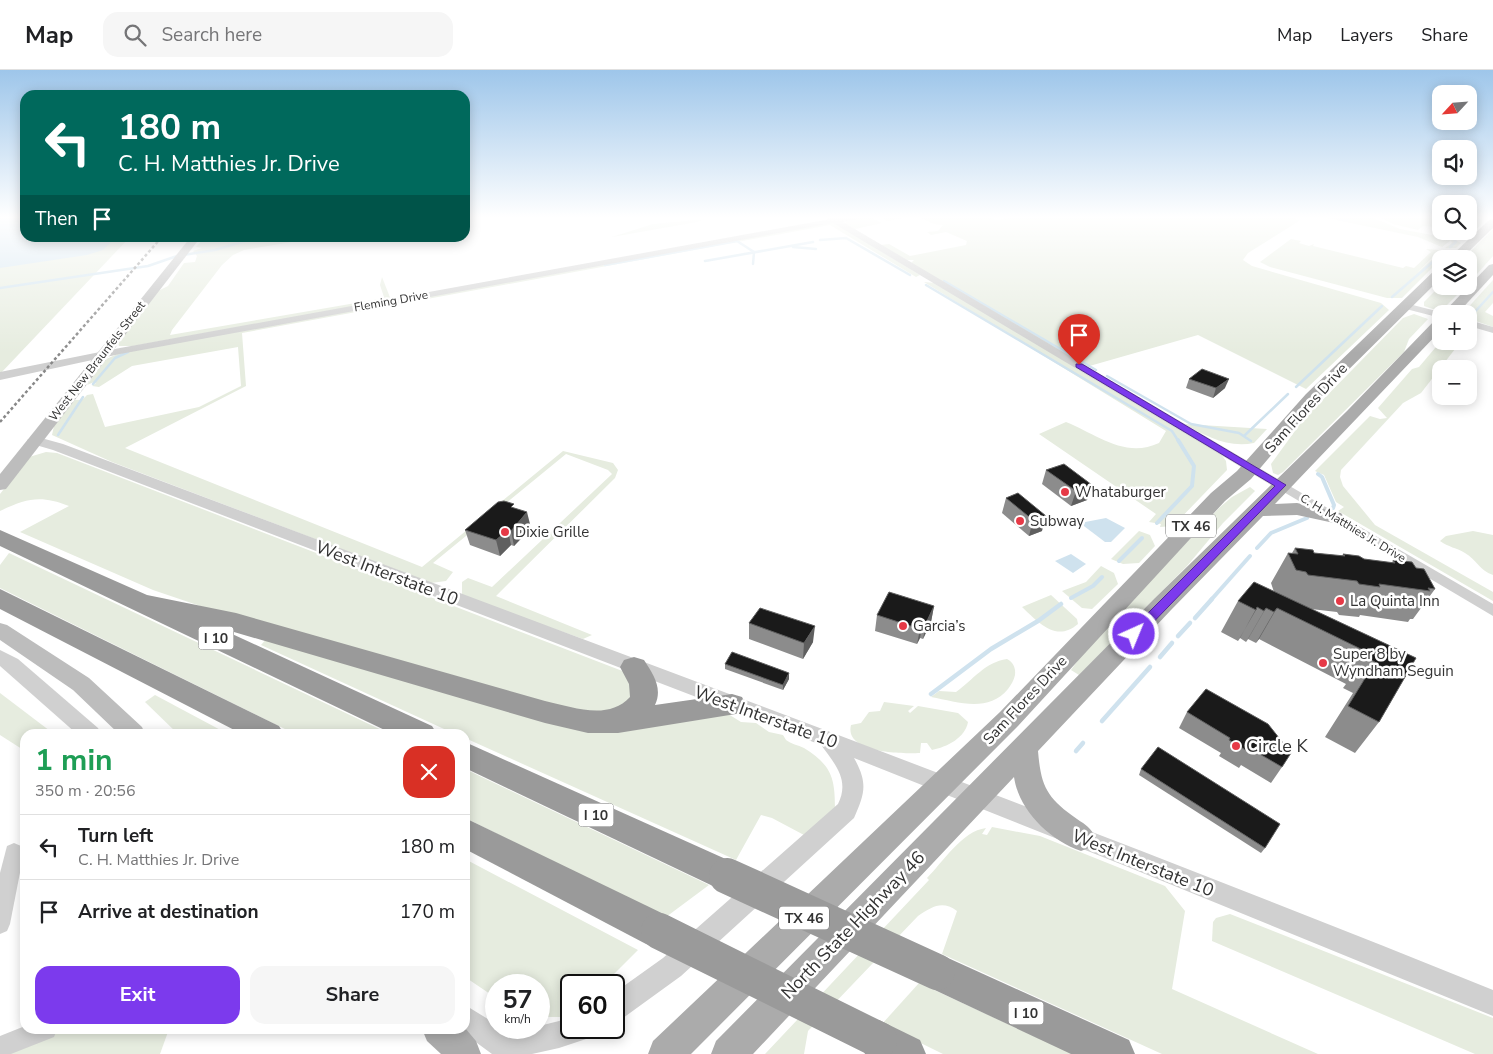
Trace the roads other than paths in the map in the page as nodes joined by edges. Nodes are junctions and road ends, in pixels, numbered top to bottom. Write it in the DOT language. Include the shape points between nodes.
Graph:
graph roads {
  1 [pos="176,262"];
  2 [pos="594,262"];
  3 [pos="905,262"];
  4 [pos="1493,268"];
  5 [pos="1432,280"];
  6 [pos="1458,305"];
  7 [pos="1405,306"];
  8 [pos="1432,314"];
  9 [pos="1477,325"];
  10 [pos="1493,330"];
  11 [pos="1432,332"];
  12 [pos="100,356"];
  13 [pos="0,376"];
  14 [pos="34,440"];
  15 [pos="1251,468"];
  16 [pos="0,485"];
  17 [pos="1281,485"];
  18 [pos="1255,510"];
  19 [pos="1334,517"];
  20 [pos="5,540"];
  21 [pos="0,598"];
  22 [pos="142,603"];
  23 [pos="1493,611"];
  24 [pos="0,630"];
  25 [pos="5,660"];
  26 [pos="634,667"];
  27 [pos="732,705"];
  28 [pos="619,721"];
  29 [pos="85,729"];
  30 [pos="129,729"];
  31 [pos="258,729"];
  32 [pos="411,729"];
  33 [pos="828,740"];
  34 [pos="1025,749"];
  35 [pos="470,756"];
  36 [pos="943,783"];
  37 [pos="977,797"];
  38 [pos="470,836"];
  39 [pos="1081,838"];
  40 [pos="14,852"];
  41 [pos="0,924"];
  42 [pos="625,1002"];
  43 [pos="1493,1004"];
  44 [pos="470,1021"];
  45 [pos="33,1034"];
  46 [pos="445,1034"];
  47 [pos="560,1035"];
  48 [pos="0,1047"];
  49 [pos="892,1047"];
  50 [pos="511,1050"];
  51 [pos="463,1054"];
  52 [pos="666,1054"];
  53 [pos="728,1054"];
  54 [pos="1115,1054"];
  1 -- 12 [label="main road, West New Braunfels Street"];
  2 -- 12 [label="street, Fleming Drive"];
  3 -- 15 [label="street, C. H. Matthies Jr. Drive"];
  4 -- 6 [label="main road"];
  5 -- 7 [label="main road, Sam Flores Drive / TX 46"];
  7 -- 8 [label="street"];
  7 -- 15 [label="main road, Sam Flores Drive / TX 46" via="1298,411 1279,438"];
  9 -- 10 [label="street"];
  11 -- 17 [label="main road, TX 46" via="1366,403"];
  12 -- 13 [label="street"];
  12 -- 14 [label="main road, West New Braunfels Street"];
  14 -- 16 [label="main road, West New Braunfels Street"];
  14 -- 26 [label="street, West Interstate 10" via="58,446"];
  15 -- 17 [label="street, C. H. Matthies Jr. Drive"];
  15 -- 36 [label="main road, Sam Flores Drive / TX 46" via="1218,497 1009,719"];
  17 -- 18 [label="main road, TX 46"];
  17 -- 19 [label="street, C. H. Matthies Jr. Drive"];
  18 -- 19 [label="main road" via="1296,509"];
  18 -- 34 [label="main road, TX 46"];
  19 -- 23 [label="street, C. H. Matthies Jr. Drive"];
  20 -- 22 [label="highway, I 10"];
  21 -- 31 [label="highway"];
  22 -- 28 [label="highway" via="236,622 545,712 596,722"];
  22 -- 32 [label="highway, I 10"];
  24 -- 30 [label="main road" via="81,684"];
  25 -- 29 [label="street"];
  26 -- 27 [label="street, West Interstate 10"];
  26 -- 28 [label="highway" via="646,695 635,712"];
  27 -- 28 [label="highway" via="704,706"];
  27 -- 33 [label="street, West Interstate 10"];
  33 -- 36 [label="street, West Interstate 10"];
  33 -- 42 [label="street" via="849,767 854,782 854,798 846,811 672,967"];
  34 -- 37 [label="main road, TX 46"];
  34 -- 39 [label="main road" via="1027,782 1032,794 1056,820"];
  35 -- 54 [label="highway, I 10, bridge"];
  36 -- 37 [label="street, West Interstate 10"];
  36 -- 52 [label="main road, TX 46"];
  37 -- 39 [label="street, West Interstate 10"];
  37 -- 53 [label="main road, North State Highway 46 / TX 46"];
  38 -- 49 [label="highway, bridge"];
  39 -- 43 [label="street, West Interstate 10"];
  40 -- 41 [label="street"];
  44 -- 50 [label="street"];
  45 -- 48 [label="street"];
  46 -- 51 [label="main road"];
  47 -- 50 [label="street"];
}
